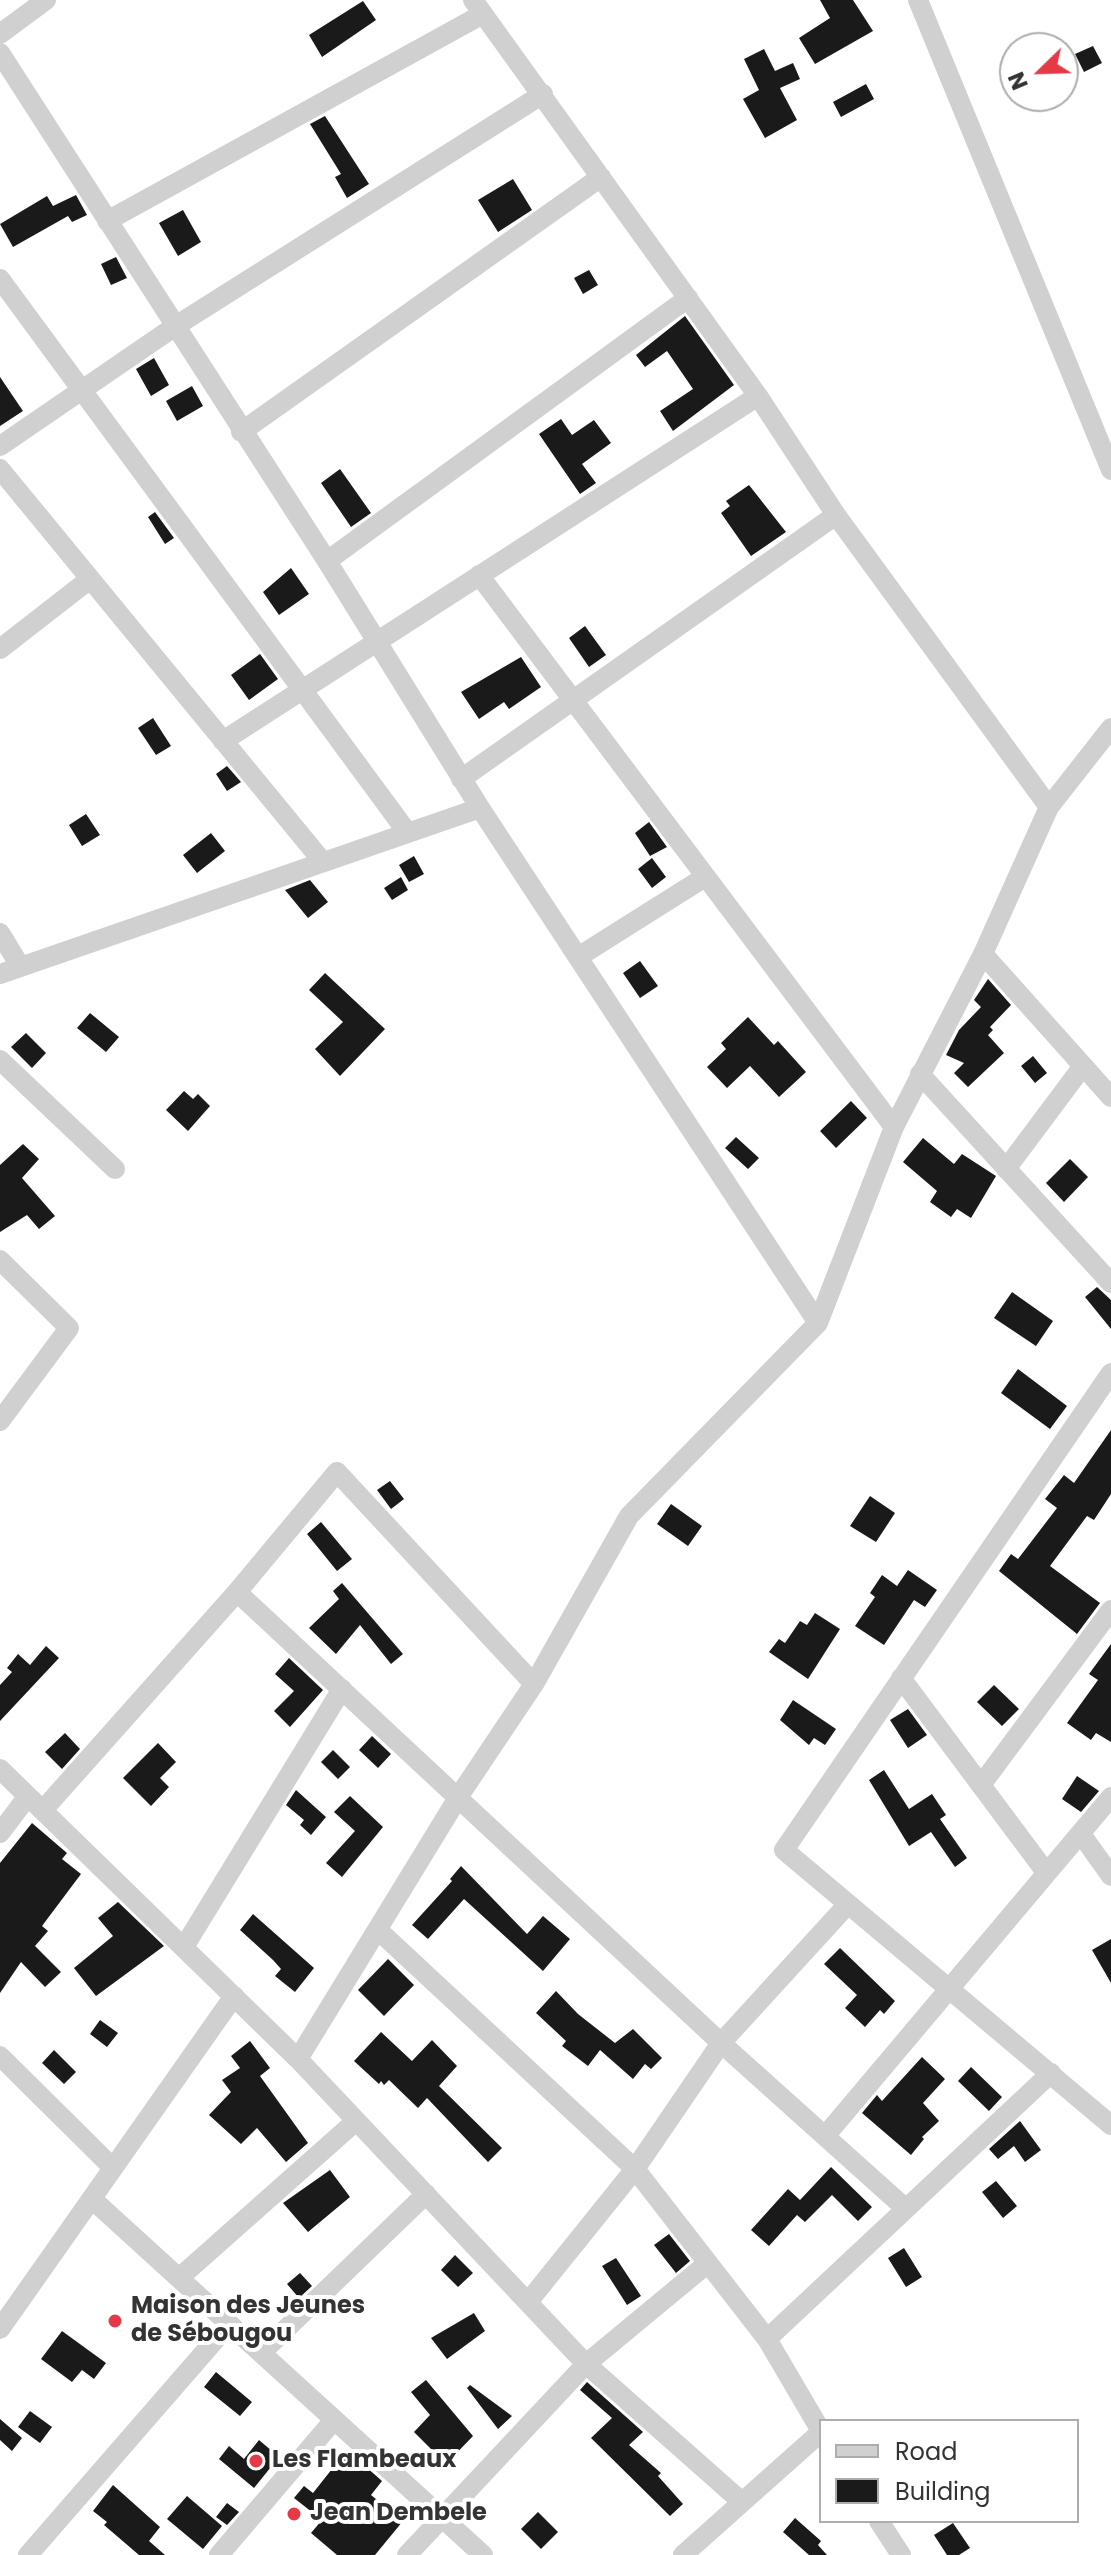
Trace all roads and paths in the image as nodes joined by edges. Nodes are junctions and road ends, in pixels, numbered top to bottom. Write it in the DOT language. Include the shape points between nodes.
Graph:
graph roads {
  1 [pos="46,0"];
  2 [pos="918,0"];
  3 [pos="478,7"];
  4 [pos="0,34"];
  5 [pos="0,53"];
  6 [pos="543,94"];
  7 [pos="601,177"];
  8 [pos="107,221"];
  9 [pos="0,279"];
  10 [pos="688,298"];
  11 [pos="174,327"];
  12 [pos="82,390"];
  13 [pos="758,396"];
  14 [pos="241,432"];
  15 [pos="0,446"];
  16 [pos="0,469"];
  17 [pos="1111,470"];
  18 [pos="836,515"];
  19 [pos="327,561"];
  20 [pos="479,575"];
  21 [pos="90,579"];
  22 [pos="375,642"];
  23 [pos="0,649"];
  24 [pos="302,690"];
  25 [pos="572,700"];
  26 [pos="1111,728"];
  27 [pos="223,741"];
  28 [pos="461,779"];
  29 [pos="1049,807"];
  30 [pos="480,808"];
  31 [pos="407,832"];
  32 [pos="323,862"];
  33 [pos="705,877"];
  34 [pos="0,933"];
  35 [pos="983,954"];
  36 [pos="578,957"];
  37 [pos="20,966"];
  38 [pos="0,974"];
  39 [pos="0,1060"];
  40 [pos="1083,1066"];
  41 [pos="920,1074"];
  42 [pos="1111,1097"];
  43 [pos="894,1127"];
  44 [pos="115,1169"];
  45 [pos="1006,1169"];
  46 [pos="0,1260"];
  47 [pos="1111,1283"];
  48 [pos="818,1323"];
  49 [pos="1111,1373"];
  50 [pos="0,1421"];
  51 [pos="237,1592"];
  52 [pos="1111,1610"];
  53 [pos="901,1678"];
  54 [pos="534,1684"];
  55 [pos="342,1689"];
  56 [pos="0,1769"];
  57 [pos="981,1785"];
  58 [pos="459,1796"];
  59 [pos="1111,1797"];
  60 [pos="35,1803"];
  61 [pos="0,1833"];
  62 [pos="1081,1834"];
  63 [pos="1045,1871"];
  64 [pos="1111,1876"];
  65 [pos="848,1904"];
  66 [pos="378,1930"];
  67 [pos="184,1947"];
  68 [pos="948,1987"];
  69 [pos="234,1996"];
  70 [pos="721,2043"];
  71 [pos="0,2056"];
  72 [pos="298,2059"];
  73 [pos="1051,2073"];
  74 [pos="356,2121"];
  75 [pos="1111,2125"];
  76 [pos="826,2135"];
  77 [pos="111,2166"];
  78 [pos="635,2169"];
  79 [pos="426,2194"];
  80 [pos="92,2199"];
  81 [pos="905,2208"];
  82 [pos="708,2263"];
  83 [pos="179,2278"];
  84 [pos="528,2302"];
  85 [pos="229,2324"];
  86 [pos="0,2329"];
  87 [pos="767,2339"];
  88 [pos="261,2353"];
  89 [pos="586,2364"];
  90 [pos="334,2420"];
  91 [pos="819,2429"];
  92 [pos="819,2434"];
  93 [pos="742,2502"];
  94 [pos="441,2516"];
  95 [pos="880,2523"];
  96 [pos="28,2555"];
  97 [pos="219,2555"];
  98 [pos="407,2555"];
  99 [pos="483,2555"];
  100 [pos="683,2555"];
  101 [pos="901,2555"];
  1 -- 4 [label="street"];
  2 -- 17 [label="street"];
  3 -- 6 [label="street"];
  3 -- 8 [label="street"];
  5 -- 8 [label="street"];
  6 -- 7 [label="street"];
  6 -- 11 [label="street"];
  7 -- 10 [label="street"];
  7 -- 14 [label="street"];
  8 -- 11 [label="street"];
  9 -- 12 [label="street"];
  10 -- 13 [label="street"];
  10 -- 19 [label="street"];
  11 -- 12 [label="street"];
  11 -- 14 [label="street"];
  12 -- 15 [label="street"];
  12 -- 24 [label="street"];
  13 -- 18 [label="street"];
  13 -- 20 [label="street"];
  14 -- 19 [label="street"];
  16 -- 21 [label="street"];
  18 -- 25 [label="street"];
  18 -- 29 [label="street"];
  19 -- 22 [label="street"];
  20 -- 22 [label="street"];
  20 -- 25 [label="street"];
  21 -- 23 [label="street"];
  21 -- 27 [label="street"];
  22 -- 24 [label="street"];
  22 -- 28 [label="street"];
  24 -- 27 [label="street"];
  24 -- 31 [label="street"];
  25 -- 28 [label="street"];
  25 -- 33 [label="street"];
  26 -- 29 [label="street"];
  27 -- 32 [label="street"];
  28 -- 30 [label="street"];
  29 -- 35 [label="street"];
  30 -- 31 [label="street"];
  30 -- 36 [label="street"];
  31 -- 32 [label="street"];
  32 -- 37 [label="street"];
  33 -- 36 [label="street"];
  33 -- 43 [label="street"];
  34 -- 37 [label="street"];
  35 -- 40 [label="street"];
  35 -- 41 [label="street"];
  36 -- 48 [label="street"];
  37 -- 38 [label="street"];
  39 -- 44 [label="street"];
  40 -- 42 [label="street"];
  40 -- 45 [label="street"];
  41 -- 43 [label="street"];
  41 -- 45 [label="street"];
  43 -- 48 [label="street"];
  45 -- 47 [label="street"];
  46 -- 50 [label="street" via="69,1328"];
  48 -- 54 [label="street" via="629,1516"];
  49 -- 53 [label="street"];
  51 -- 54 [label="street" via="337,1472"];
  51 -- 55 [label="street"];
  51 -- 60 [label="street"];
  52 -- 57 [label="street"];
  53 -- 57 [label="street"];
  53 -- 65 [label="street" via="784,1850"];
  54 -- 58 [label="street"];
  55 -- 58 [label="street"];
  55 -- 67 [label="street"];
  56 -- 60 [label="street"];
  57 -- 63 [label="street"];
  58 -- 66 [label="street"];
  58 -- 70 [label="street"];
  59 -- 62 [label="street"];
  60 -- 61 [label="street"];
  60 -- 67 [label="street"];
  62 -- 63 [label="street"];
  62 -- 64 [label="street"];
  63 -- 68 [label="street"];
  65 -- 68 [label="street"];
  65 -- 70 [label="street"];
  66 -- 72 [label="street"];
  66 -- 78 [label="street"];
  67 -- 69 [label="street"];
  68 -- 73 [label="street"];
  68 -- 76 [label="street"];
  69 -- 72 [label="street"];
  69 -- 77 [label="street"];
  70 -- 76 [label="street"];
  70 -- 78 [label="street"];
  71 -- 77 [label="street"];
  72 -- 74 [label="street"];
  73 -- 75 [label="street"];
  73 -- 81 [label="street"];
  74 -- 79 [label="street"];
  74 -- 83 [label="street"];
  76 -- 81 [label="street"];
  77 -- 80 [label="street"];
  78 -- 82 [label="street"];
  78 -- 84 [label="street"];
  79 -- 84 [label="street"];
  79 -- 88 [label="street"];
  80 -- 83 [label="street"];
  80 -- 86 [label="street"];
  81 -- 87 [label="street"];
  82 -- 87 [label="street"];
  82 -- 89 [label="street"];
  83 -- 85 [label="street"];
  84 -- 89 [label="street"];
  85 -- 88 [label="street"];
  85 -- 96 [label="street"];
  87 -- 91 [label="street"];
  88 -- 90 [label="street"];
  89 -- 93 [label="street"];
  89 -- 94 [label="street"];
  90 -- 94 [label="street"];
  90 -- 97 [label="street"];
  92 -- 93 [label="street"];
  93 -- 100 [label="street"];
  94 -- 98 [label="street"];
  94 -- 99 [label="street"];
  95 -- 101 [label="street"];
}
